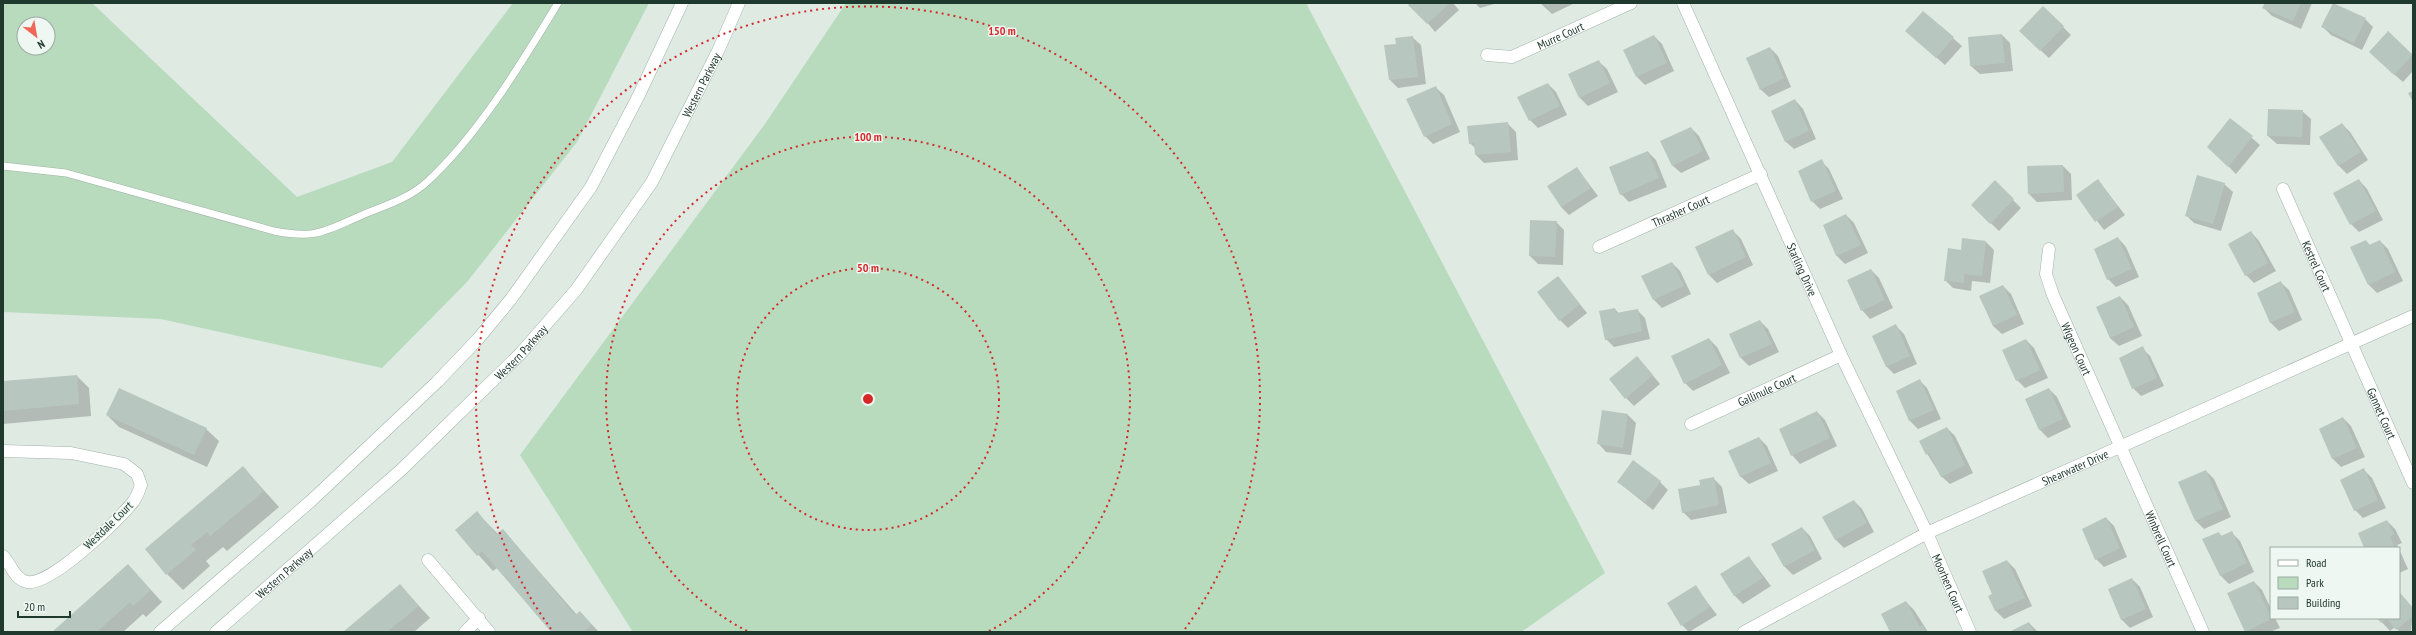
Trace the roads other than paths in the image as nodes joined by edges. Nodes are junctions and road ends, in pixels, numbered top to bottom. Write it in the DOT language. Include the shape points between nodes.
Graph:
graph roads {
  1 [pos="558,3"];
  2 [pos="682,3"];
  3 [pos="739,3"];
  4 [pos="1630,3"];
  5 [pos="1683,3"];
  6 [pos="1487,55"];
  7 [pos="3,166"];
  8 [pos="1762,174"];
  9 [pos="2283,189"];
  10 [pos="1599,247"];
  11 [pos="2049,248"];
  12 [pos="2413,316"];
  13 [pos="2350,343"];
  14 [pos="1842,355"];
  15 [pos="1691,424"];
  16 [pos="2121,446"];
  17 [pos="3,451"];
  18 [pos="2413,483"];
  19 [pos="1928,533"];
  20 [pos="6,559"];
  21 [pos="428,560"];
  22 [pos="479,618"];
  23 [pos="160,632"];
  24 [pos="216,632"];
  25 [pos="465,632"];
  26 [pos="489,632"];
  27 [pos="1744,632"];
  28 [pos="1970,632"];
  29 [pos="2203,632"];
  1 -- 7 [label="lane" via="520,65 466,139 427,182 402,199 317,234 298,236 274,231 66,173"];
  2 -- 23 [label="street" via="639,95 591,188 506,305 478,339 437,382 318,494"];
  3 -- 24 [label="street, Western Parkway" via="718,51 652,182 576,290 520,354 401,470"];
  4 -- 6 [label="street, Murre Court" via="1512,57"];
  5 -- 8 [label="street, Starling Drive"];
  8 -- 10 [label="street, Thrasher Court"];
  8 -- 14 [label="street, Starling Drive"];
  9 -- 13 [label="street, Kestrel Court"];
  11 -- 16 [label="street, Wigeon Court" via="2046,274 2053,295"];
  12 -- 13 [label="street, Shearwater Drive"];
  13 -- 16 [label="street, Shearwater Drive"];
  13 -- 18 [label="street, Gannet Court"];
  14 -- 15 [label="street, Gallinule Court"];
  14 -- 19 [label="street, Starling Drive"];
  16 -- 19 [label="street, Shearwater Drive"];
  16 -- 29 [label="street, Winbrell Court"];
  17 -- 20 [label="street, Westdale Court" via="71,453 124,464 137,474 141,485 134,500 110,525 50,576 36,582 26,582 15,574"];
  19 -- 27 [label="street, Shearwater Drive"];
  19 -- 28 [label="street, Moorhen Court"];
  21 -- 22 [label="street"];
  22 -- 25 [label="street"];
  22 -- 26 [label="street"];
}
